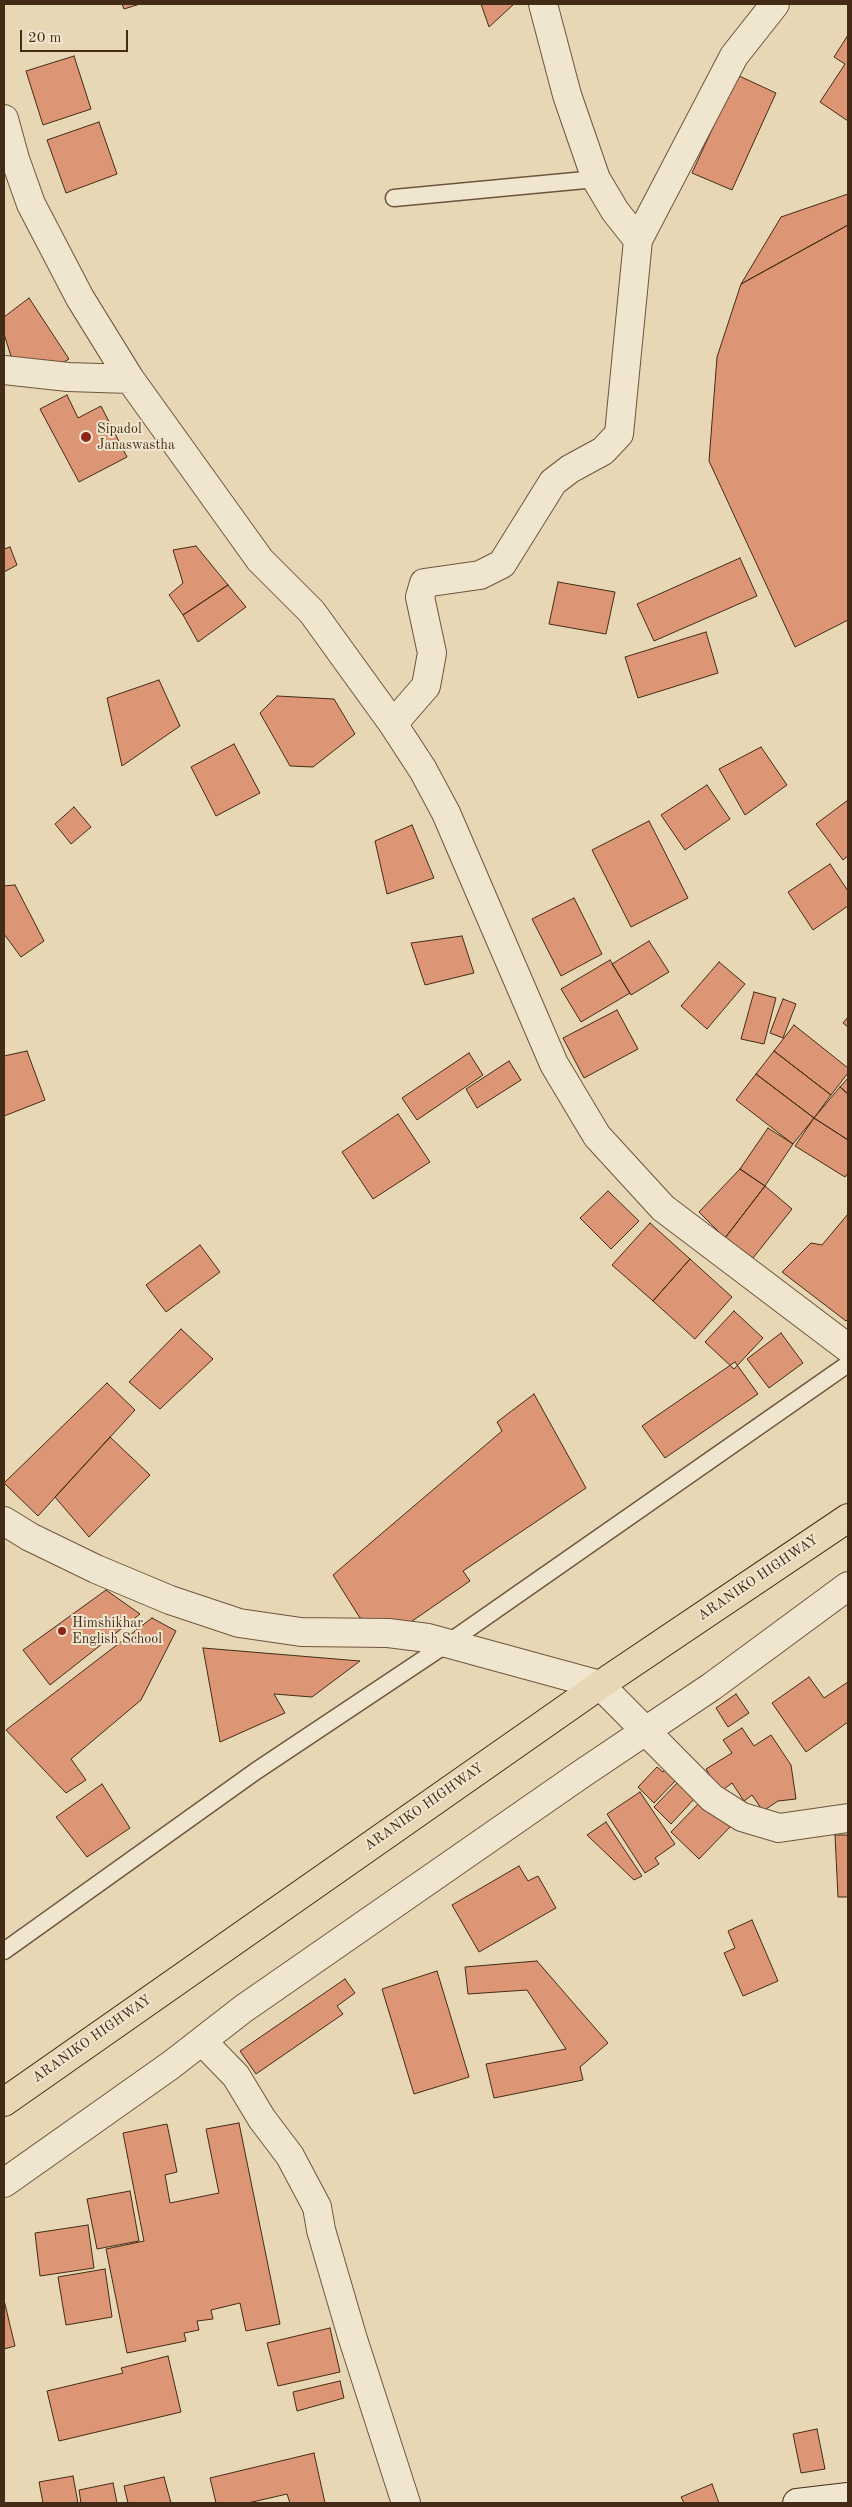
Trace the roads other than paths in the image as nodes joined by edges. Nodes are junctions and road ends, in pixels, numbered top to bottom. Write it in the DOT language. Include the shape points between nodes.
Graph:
graph roads {
  1 [pos="543,4"];
  2 [pos="775,4"];
  3 [pos="4,119"];
  4 [pos="596,179"];
  5 [pos="394,198"];
  6 [pos="638,240"];
  7 [pos="4,370"];
  8 [pos="130,379"];
  9 [pos="393,724"];
  10 [pos="848,1348"];
  11 [pos="848,1364"];
  12 [pos="848,1518"];
  13 [pos="4,1521"];
  14 [pos="848,1586"];
  15 [pos="448,1644"];
  16 [pos="600,1685"];
  17 [pos="644,1731"];
  18 [pos="848,1818"];
  19 [pos="4,1951"];
  20 [pos="202,2041"];
  21 [pos="4,2102"];
  22 [pos="4,2183"];
  23 [pos="848,2497"];
  24 [pos="406,2503"];
  25 [pos="797,2503"];
  1 -- 4 [label="street" via="567,95"];
  2 -- 6 [label="street" via="734,56"];
  3 -- 8 [label="street" via="31,204 80,298"];
  4 -- 5 [label="lane"];
  4 -- 6 [label="street"];
  6 -- 9 [label="street" via="619,434 603,451 570,468 553,482 502,564 480,575 424,583 420,597 432,653 426,686"];
  7 -- 8 [label="street"];
  8 -- 9 [label="street" via="260,560 312,612"];
  9 -- 10 [label="street" via="446,813 554,1064 597,1136 663,1208"];
  11 -- 15 [label="lane"];
  12 -- 16 [label="highway, ARANIKO HIGHWAY"];
  13 -- 15 [label="street" via="96,1569 170,1600 239,1622 302,1632 388,1633"];
  14 -- 17 [label="street"];
  15 -- 16 [label="street"];
  15 -- 19 [label="lane" via="256,1772"];
  16 -- 17 [label="street"];
  16 -- 21 [label="highway, ARANIKO HIGHWAY"];
  17 -- 18 [label="street" via="712,1798 742,1817 779,1828"];
  17 -- 20 [label="street"];
  20 -- 22 [label="street"];
  20 -- 24 [label="street" via="236,2076 262,2119 290,2156 317,2207 352,2336"];
  23 -- 25 [label="street"];
}
